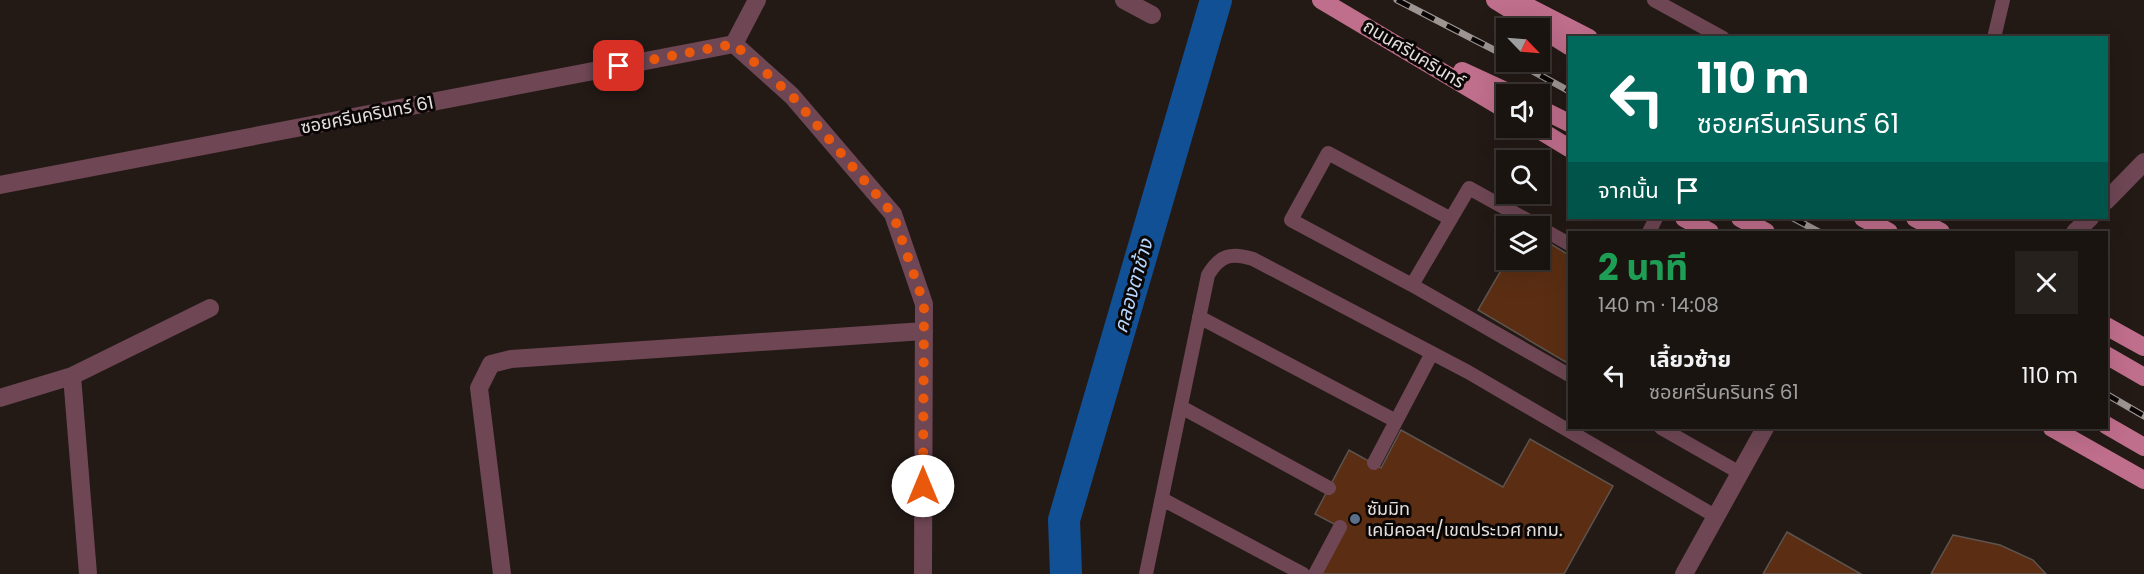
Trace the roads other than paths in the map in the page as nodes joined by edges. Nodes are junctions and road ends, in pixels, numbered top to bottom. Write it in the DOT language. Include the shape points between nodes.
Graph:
graph roads {
  1 [pos="757,0"];
  2 [pos="1124,0"];
  3 [pos="1320,0"];
  4 [pos="1495,0"];
  5 [pos="1515,0"];
  6 [pos="1654,0"];
  7 [pos="2003,0"];
  8 [pos="1152,15"];
  9 [pos="1370,28"];
  10 [pos="1585,36"];
  11 [pos="1719,36"];
  12 [pos="1994,36"];
  13 [pos="734,44"];
  14 [pos="1568,45"];
  15 [pos="1496,87"];
  16 [pos="1496,104"];
  17 [pos="1550,114"];
  18 [pos="1568,122"];
  19 [pos="1550,136"];
  20 [pos="1568,147"];
  21 [pos="2144,162"];
  22 [pos="0,185"];
  23 [pos="2108,199"];
  24 [pos="1519,216"];
  25 [pos="1451,219"];
  26 [pos="1686,219"];
  27 [pos="1742,219"];
  28 [pos="1865,219"];
  29 [pos="1917,219"];
  30 [pos="2089,219"];
  31 [pos="1708,231"];
  32 [pos="1764,231"];
  33 [pos="1887,231"];
  34 [pos="1939,231"];
  35 [pos="2076,231"];
  36 [pos="1550,234"];
  37 [pos="1568,243"];
  38 [pos="1413,285"];
  39 [pos="210,308"];
  40 [pos="1200,317"];
  41 [pos="2108,327"];
  42 [pos="924,331"];
  43 [pos="2144,347"];
  44 [pos="1432,353"];
  45 [pos="2108,356"];
  46 [pos="1568,374"];
  47 [pos="72,376"];
  48 [pos="2144,377"];
  49 [pos="0,398"];
  50 [pos="1181,407"];
  51 [pos="1396,421"];
  52 [pos="2108,426"];
  53 [pos="1663,429"];
  54 [pos="1689,429"];
  55 [pos="1764,429"];
  56 [pos="2054,429"];
  57 [pos="1683,440"];
  58 [pos="2144,447"];
  59 [pos="1374,464"];
  60 [pos="1740,473"];
  61 [pos="2144,480"];
  62 [pos="1329,488"];
  63 [pos="1162,499"];
  64 [pos="1715,516"];
  65 [pos="1340,527"];
  66 [pos="88,574"];
  67 [pos="502,574"];
  68 [pos="922,574"];
  69 [pos="1146,574"];
  70 [pos="1304,574"];
  71 [pos="1315,574"];
  72 [pos="1683,574"];
  1 -- 13 [label="street"];
  2 -- 8 [label="street"];
  3 -- 9 [label="main road, ถนนศรีนครินทร์"];
  4 -- 14 [label="main road"];
  5 -- 10 [label="main road"];
  6 -- 11 [label="lane"];
  7 -- 12 [label="lane"];
  9 -- 15 [label="main road"];
  9 -- 16 [label="main road, ถนนศรีนครินทร์"];
  13 -- 22 [label="street, ซอยศรีนครินทร์ 61"];
  13 -- 42 [label="street" via="792,96 893,214 924,304"];
  17 -- 18 [label="main road"];
  19 -- 20 [label="main road"];
  21 -- 23 [label="street"];
  24 -- 25 [label="lane" via="1469,188"];
  25 -- 38 [label="lane"];
  25 -- 38 [label="lane" via="1328,153 1291,220"];
  26 -- 31 [label="main road"];
  27 -- 32 [label="main road"];
  28 -- 33 [label="main road"];
  29 -- 34 [label="main road"];
  30 -- 35 [label="street"];
  36 -- 37 [label="lane"];
  38 -- 46 [label="lane"];
  39 -- 47 [label="street"];
  40 -- 44 [label="lane" via="1214,264 1226,256 1239,255"];
  40 -- 50 [label="lane"];
  40 -- 51 [label="lane"];
  41 -- 43 [label="main road"];
  42 -- 67 [label="street" via="522,358 491,364 479,388"];
  42 -- 68 [label="street"];
  44 -- 51 [label="lane"];
  44 -- 64 [label="lane"];
  45 -- 48 [label="main road"];
  47 -- 49 [label="street"];
  47 -- 66 [label="street"];
  50 -- 62 [label="lane"];
  50 -- 63 [label="lane"];
  51 -- 59 [label="lane"];
  52 -- 58 [label="main road"];
  53 -- 57 [label="lane"];
  54 -- 57 [label="lane"];
  55 -- 60 [label="street"];
  56 -- 61 [label="main road"];
  57 -- 60 [label="lane"];
  60 -- 64 [label="street"];
  63 -- 69 [label="lane"];
  63 -- 70 [label="lane"];
  64 -- 72 [label="street"];
  65 -- 71 [label="lane"];
}
